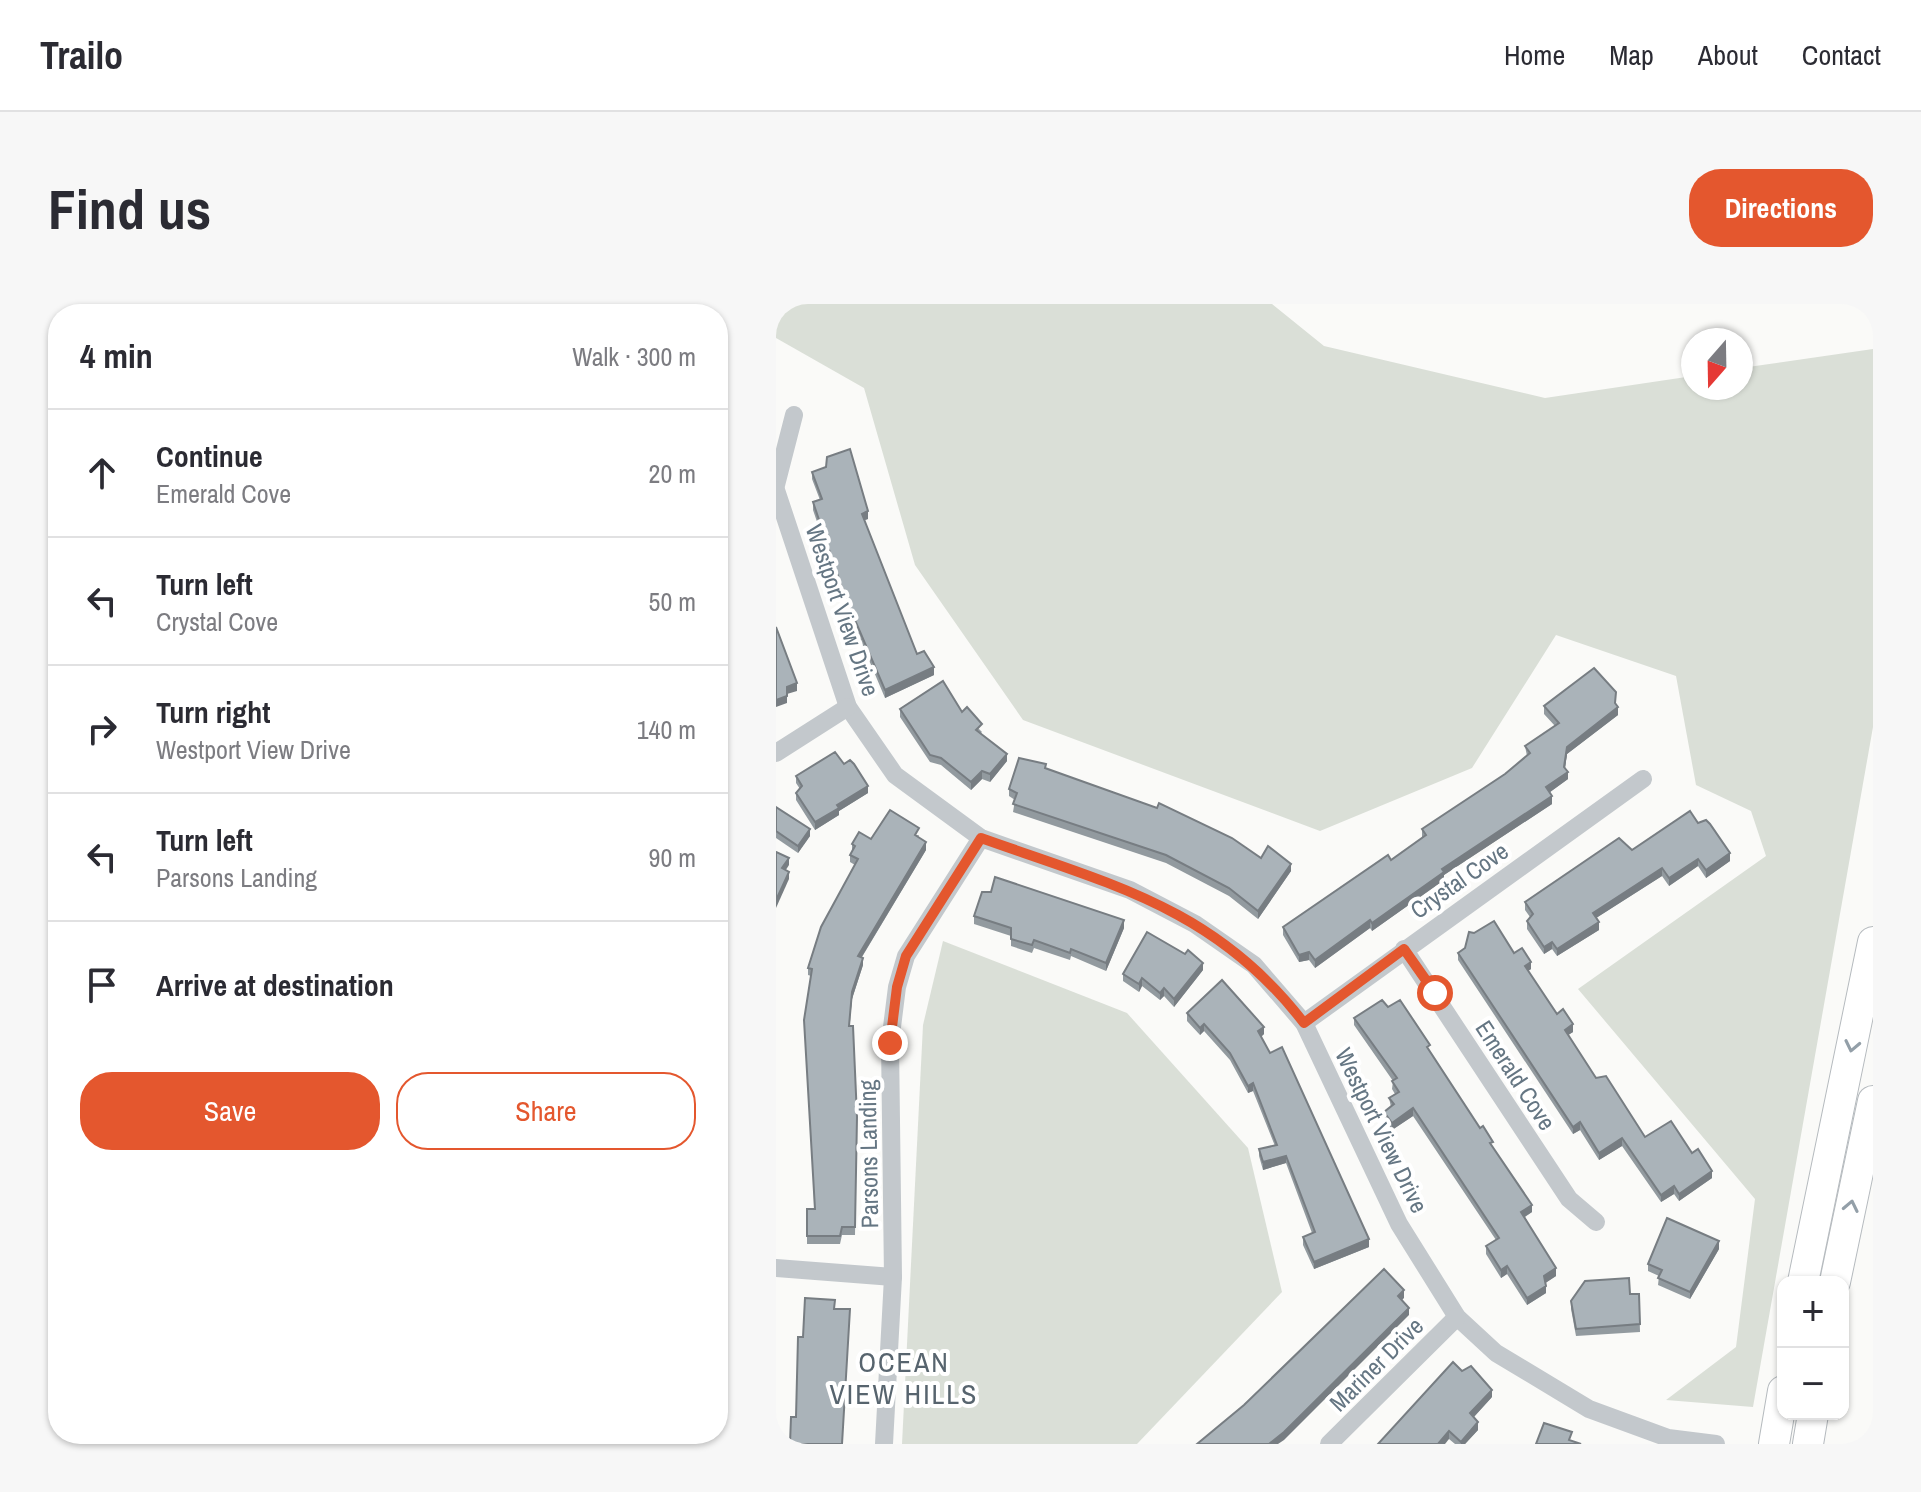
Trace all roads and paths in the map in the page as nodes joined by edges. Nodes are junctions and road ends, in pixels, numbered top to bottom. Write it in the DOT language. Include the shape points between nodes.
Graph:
graph roads {
  1 [pos="794,415"];
  2 [pos="776,487"];
  3 [pos="848,707"];
  4 [pos="776,753"];
  5 [pos="1643,779"];
  6 [pos="981,838"];
  7 [pos="1873,942"];
  8 [pos="1404,949"];
  9 [pos="1304,1023"];
  10 [pos="1873,1101"];
  11 [pos="1596,1222"];
  12 [pos="776,1268"];
  13 [pos="1804,1276"];
  14 [pos="1836,1276"];
  15 [pos="893,1277"];
  16 [pos="1457,1317"];
  17 [pos="1778,1420"];
  18 [pos="1812,1420"];
  19 [pos="1632,1425"];
  20 [pos="884,1444"];
  21 [pos="1329,1444"];
  22 [pos="1626,1444"];
  23 [pos="1716,1444"];
  24 [pos="1774,1444"];
  25 [pos="1808,1444"];
  1 -- 2 [label="street, Westport View Drive"];
  2 -- 3 [label="street, Westport View Drive"];
  3 -- 4 [label="street"];
  3 -- 6 [label="street, Westport View Drive" via="895,775"];
  5 -- 8 [label="street, Crystal Cove"];
  6 -- 9 [label="street, Westport View Drive" via="1108,881 1186,918 1254,965"];
  6 -- 15 [label="street, Parsons Landing" via="906,956 897,987 890,1043"];
  7 -- 13 [label="main road, one-way"];
  8 -- 9 [label="street, Crystal Cove"];
  8 -- 11 [label="street, Emerald Cove" via="1569,1199"];
  9 -- 16 [label="street, Westport View Drive" via="1399,1224"];
  14 -- 10 [label="main road, one-way"];
  12 -- 15 [label="street"];
  15 -- 20 [label="street, Parsons Landing"];
  16 -- 19 [label="street, Westport View Drive" via="1496,1353 1547,1386"];
  16 -- 21 [label="street, Mariner Drive"];
  17 -- 24 [label="main road"];
  18 -- 25 [label="main road"];
  19 -- 22 [label="street"];
  19 -- 23 [label="street, Westport View Drive" via="1668,1438"];
}
